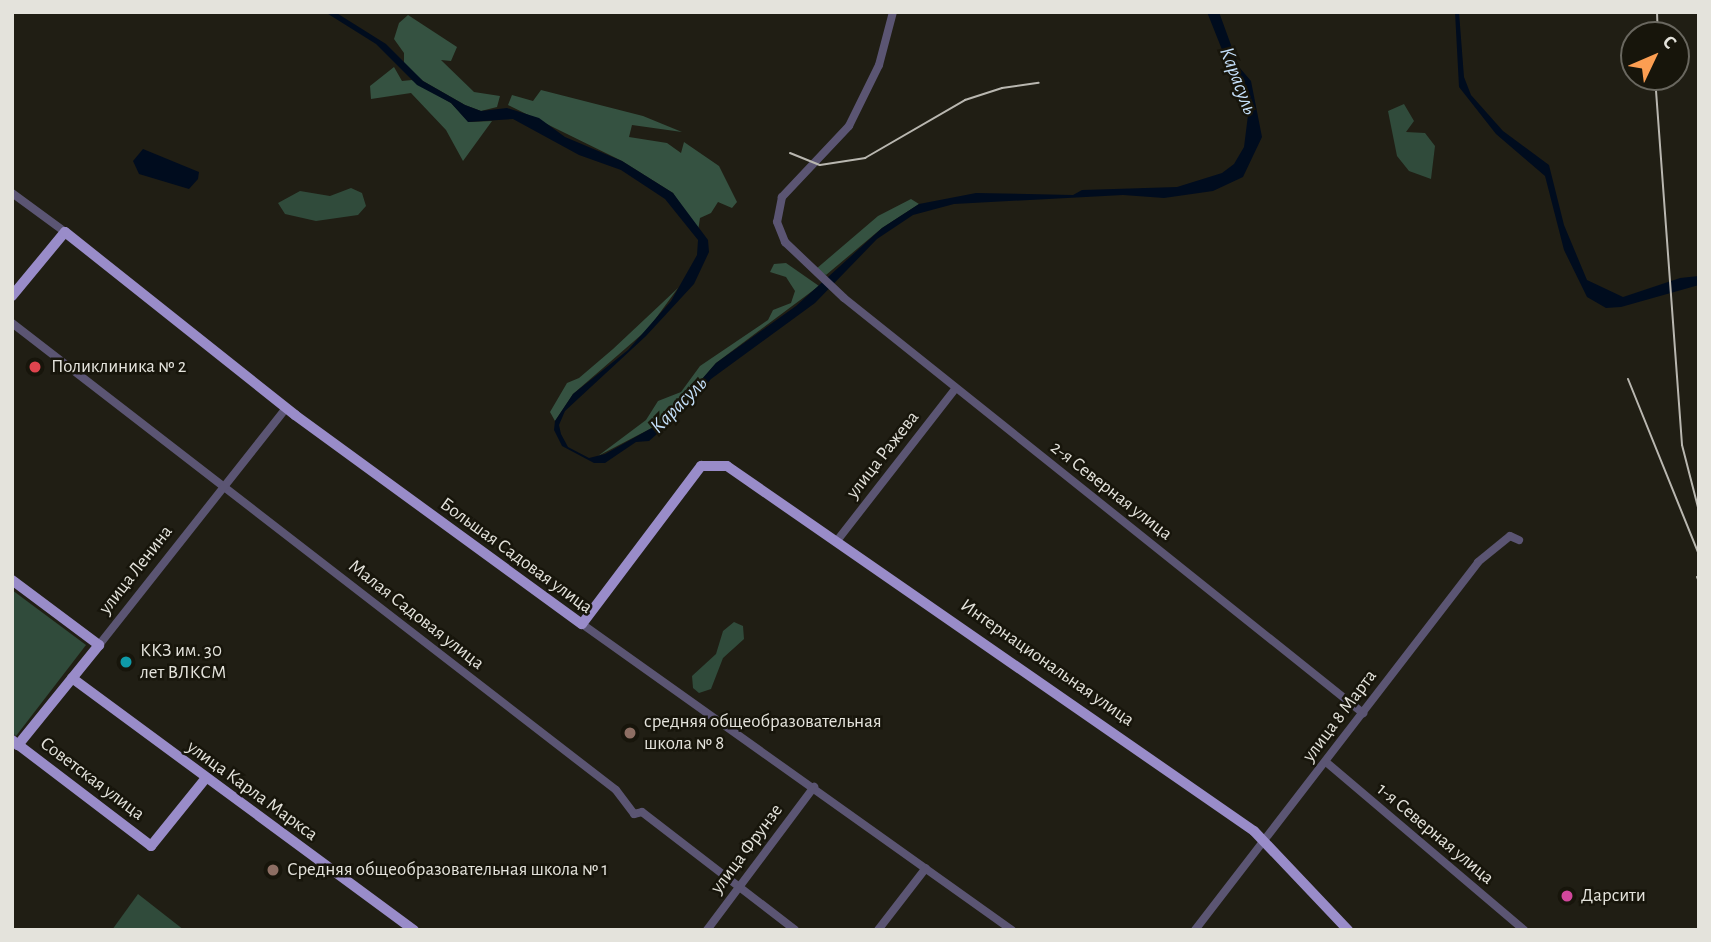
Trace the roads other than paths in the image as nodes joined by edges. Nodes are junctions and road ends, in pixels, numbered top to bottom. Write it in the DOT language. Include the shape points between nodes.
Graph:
graph roads {
  1 [pos="893,12"];
  2 [pos="12,193"];
  3 [pos="65,232"];
  4 [pos="12,296"];
  5 [pos="12,323"];
  6 [pos="956,388"];
  7 [pos="286,408"];
  8 [pos="225,485"];
  9 [pos="1520,540"];
  10 [pos="836,542"];
  11 [pos="12,580"];
  12 [pos="582,624"];
  13 [pos="99,646"];
  14 [pos="72,678"];
  15 [pos="1363,713"];
  16 [pos="14,746"];
  17 [pos="1326,762"];
  18 [pos="205,779"];
  19 [pos="814,787"];
  20 [pos="1265,841"];
  21 [pos="926,867"];
  22 [pos="738,885"];
  23 [pos="414,930"];
  24 [pos="707,930"];
  25 [pos="795,930"];
  26 [pos="878,930"];
  27 [pos="1012,930"];
  28 [pos="1195,930"];
  29 [pos="1348,930"];
  30 [pos="1524,930"];
  1 -- 6 [label="street, 2-я Северная улица" via="880,65 849,125 782,197 777,212 785,242 813,271"];
  2 -- 3 [label="street, Большая Садовая улица"];
  3 -- 4 [label="main road"];
  3 -- 7 [label="main road, Большая Садовая улица"];
  5 -- 8 [label="street, Малая Садовая улица"];
  6 -- 10 [label="street, улица Ражева"];
  6 -- 15 [label="street, 2-я Северная улица"];
  7 -- 8 [label="street, улица Ленина"];
  7 -- 12 [label="main road, Большая Садовая улица"];
  8 -- 13 [label="street, улица Ленина"];
  8 -- 22 [label="street, Малая Садовая улица" via="616,790 634,814 642,812"];
  9 -- 15 [label="street, улица 8 Марта" via="1510,536 1478,562"];
  10 -- 12 [label="main road, Интернациональная улица" via="727,466 701,466"];
  10 -- 20 [label="main road, Интернациональная улица" via="1034,675"];
  11 -- 13 [label="main road"];
  12 -- 19 [label="street, Большая Садовая улица"];
  13 -- 14 [label="main road, улица Ленина"];
  14 -- 16 [label="main road, улица Ленина"];
  14 -- 18 [label="main road, улица Карла Маркса"];
  15 -- 17 [label="street, улица 8 Марта"];
  16 -- 18 [label="main road, Советская улица" via="151,846"];
  17 -- 20 [label="street, улица 8 Марта"];
  17 -- 30 [label="street, 1-я Северная улица"];
  18 -- 23 [label="main road, улица Карла Маркса"];
  19 -- 21 [label="street, Большая Садовая улица"];
  19 -- 22 [label="street, улица Фрунзе"];
  20 -- 28 [label="street, улица 8 Марта"];
  20 -- 29 [label="main road, Интернациональная улица"];
  21 -- 26 [label="street"];
  21 -- 27 [label="street, Большая Садовая улица"];
  22 -- 24 [label="street, улица Фрунзе"];
  22 -- 25 [label="street, Малая Садовая улица"];
}
